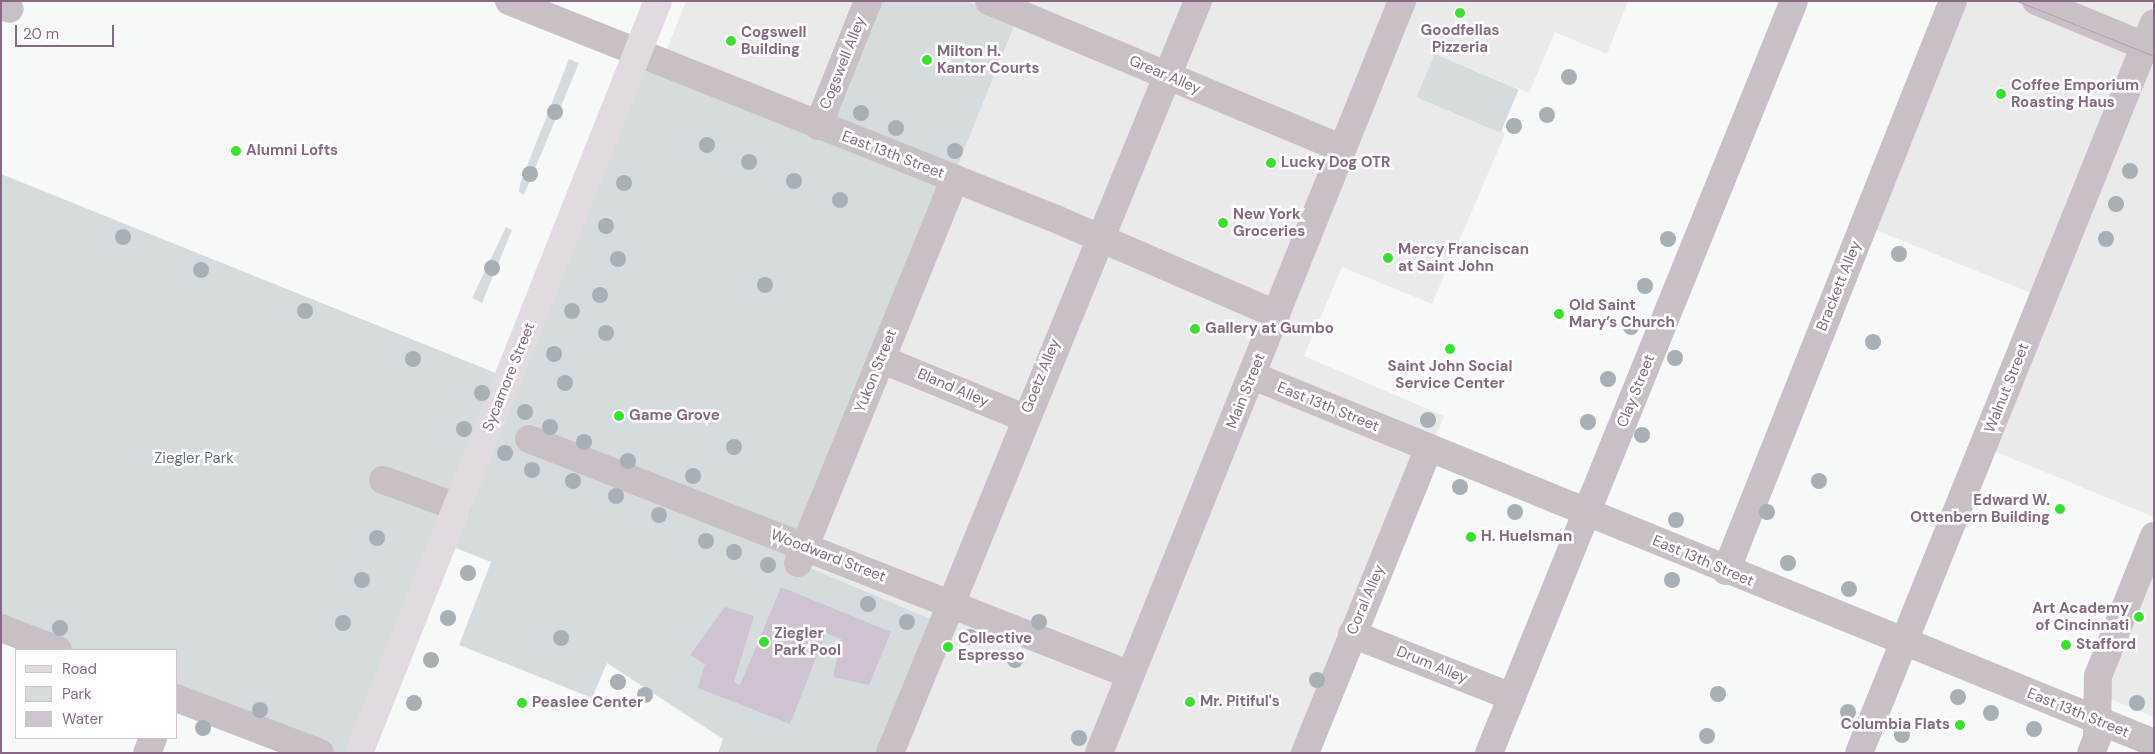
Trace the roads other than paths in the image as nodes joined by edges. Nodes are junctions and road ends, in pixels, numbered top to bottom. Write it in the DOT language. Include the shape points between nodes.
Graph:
graph roads {
  1 [pos="509,1"];
  2 [pos="658,1"];
  3 [pos="868,1"];
  4 [pos="989,1"];
  5 [pos="1198,1"];
  6 [pos="1402,1"];
  7 [pos="1794,1"];
  8 [pos="1953,1"];
  9 [pos="2036,1"];
  10 [pos="2151,40"];
  11 [pos="638,52"];
  12 [pos="1167,76"];
  13 [pos="818,126"];
  14 [pos="1341,148"];
  15 [pos="955,179"];
  16 [pos="1099,237"];
  17 [pos="1276,314"];
  18 [pos="881,359"];
  19 [pos="1253,376"];
  20 [pos="1024,418"];
  21 [pos="529,439"];
  22 [pos="1429,448"];
  23 [pos="383,480"];
  24 [pos="457,507"];
  25 [pos="1586,511"];
  26 [pos="2154,536"];
  27 [pos="801,555"];
  28 [pos="1726,571"];
  29 [pos="948,603"];
  30 [pos="3,633"];
  31 [pos="1352,634"];
  32 [pos="1903,642"];
  33 [pos="55,649"];
  34 [pos="1128,674"];
  35 [pos="1512,697"];
  36 [pos="178,699"];
  37 [pos="2098,721"];
  38 [pos="153,739"];
  39 [pos="2154,743"];
  40 [pos="147,753"];
  41 [pos="320,753"];
  42 [pos="359,753"];
  43 [pos="890,753"];
  44 [pos="1099,753"];
  45 [pos="1305,753"];
  46 [pos="1489,753"];
  47 [pos="1859,753"];
  48 [pos="2092,753"];
  1 -- 11 [label="street, East 13th Street"];
  2 -- 11 [label="main road, Sycamore Street"];
  3 -- 13 [label="street, Cogswell Alley"];
  4 -- 12 [label="street, Grear Alley"];
  5 -- 12 [label="street, Goetz Alley"];
  6 -- 14 [label="street, Main Street"];
  7 -- 25 [label="street, Clay Street"];
  8 -- 28 [label="street, Brackett Alley"];
  9 -- 10 [label="street"];
  10 -- 32 [label="street, Walnut Street"];
  11 -- 13 [label="street, East 13th Street"];
  11 -- 24 [label="main road, Sycamore Street"];
  12 -- 14 [label="street, Grear Alley"];
  12 -- 16 [label="street, Goetz Alley"];
  13 -- 15 [label="street, East 13th Street"];
  14 -- 17 [label="street, Main Street"];
  15 -- 16 [label="street, East 13th Street"];
  15 -- 18 [label="street, Yukon Street"];
  16 -- 17 [label="street, East 13th Street"];
  16 -- 20 [label="street, Goetz Alley"];
  17 -- 19 [label="street, Main Street"];
  18 -- 20 [label="street, Bland Alley"];
  18 -- 27 [label="street, Yukon Street"];
  19 -- 22 [label="street, East 13th Street"];
  19 -- 34 [label="street, Main Street"];
  20 -- 29 [label="street, Goetz Alley"];
  21 -- 27 [label="street, Woodward Street"];
  22 -- 25 [label="street, East 13th Street"];
  22 -- 31 [label="street, Coral Alley"];
  23 -- 24 [label="street"];
  24 -- 42 [label="main road, Sycamore Street"];
  25 -- 28 [label="street, East 13th Street"];
  25 -- 35 [label="street, Clay Street"];
  26 -- 37 [label="street" via="2098,676"];
  27 -- 29 [label="street, Woodward Street"];
  28 -- 32 [label="street, East 13th Street"];
  29 -- 34 [label="street, Woodward Street"];
  29 -- 43 [label="street, Goetz Alley"];
  30 -- 33 [label="street"];
  31 -- 35 [label="street, Drum Alley"];
  31 -- 45 [label="street, Coral Alley"];
  32 -- 37 [label="street, East 13th Street"];
  32 -- 47 [label="street, Walnut Street"];
  34 -- 44 [label="street, Main Street"];
  35 -- 46 [label="street, Clay Street"];
  36 -- 41 [label="street"];
  37 -- 39 [label="street, East 13th Street"];
  37 -- 48 [label="street"];
  38 -- 40 [label="street"];
}
